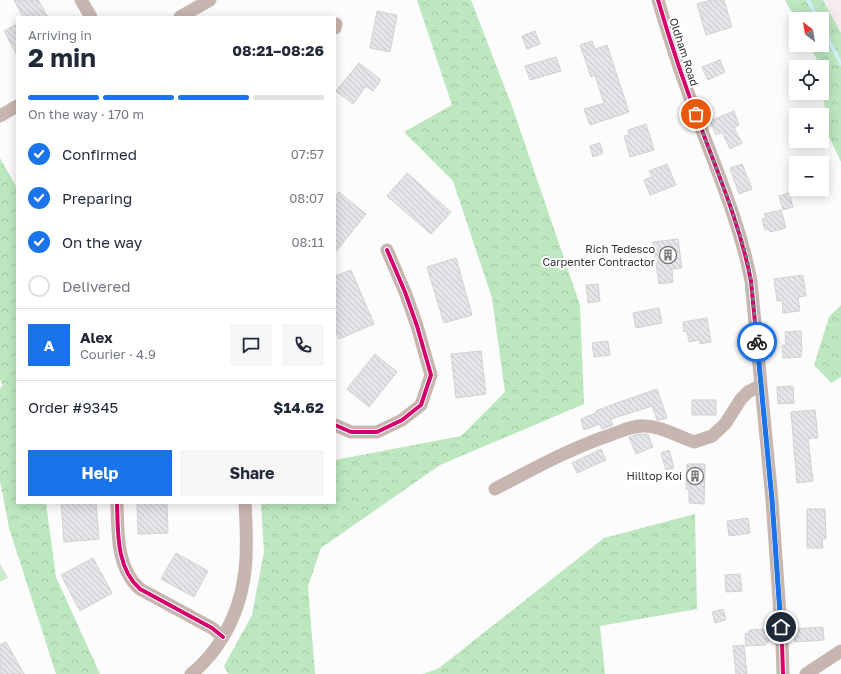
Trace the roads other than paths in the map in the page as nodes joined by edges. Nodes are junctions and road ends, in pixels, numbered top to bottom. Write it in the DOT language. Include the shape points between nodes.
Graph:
graph roads {
  1 [pos="80,0"];
  2 [pos="210,0"];
  3 [pos="658,0"];
  4 [pos="89,16"];
  5 [pos="182,16"];
  6 [pos="16,107"];
  7 [pos="0,116"];
  8 [pos="387,250"];
  9 [pos="761,385"];
  10 [pos="336,425"];
  11 [pos="494,489"];
  12 [pos="117,504"];
  13 [pos="245,504"];
  14 [pos="223,637"];
  15 [pos="841,651"];
  16 [pos="190,674"];
  17 [pos="782,674"];
  18 [pos="806,674"];
  1 -- 4 [label="street"];
  2 -- 5 [label="street"];
  3 -- 9 [label="street, Oldham Road" via="674,53 746,256 751,281"];
  6 -- 7 [label="street"];
  8 -- 10 [label="street" via="405,292 431,375 421,405 402,420 377,432 351,432"];
  9 -- 11 [label="street" via="741,399 725,424 712,436 694,442 657,428 639,426 575,448"];
  9 -- 17 [label="street, Oldham Road" via="773,508"];
  12 -- 14 [label="street" via="121,558 133,583 212,628"];
  13 -- 14 [label="street" via="244,581 237,608"];
  14 -- 16 [label="street" via="207,660"];
  15 -- 18 [label="street"];
}
